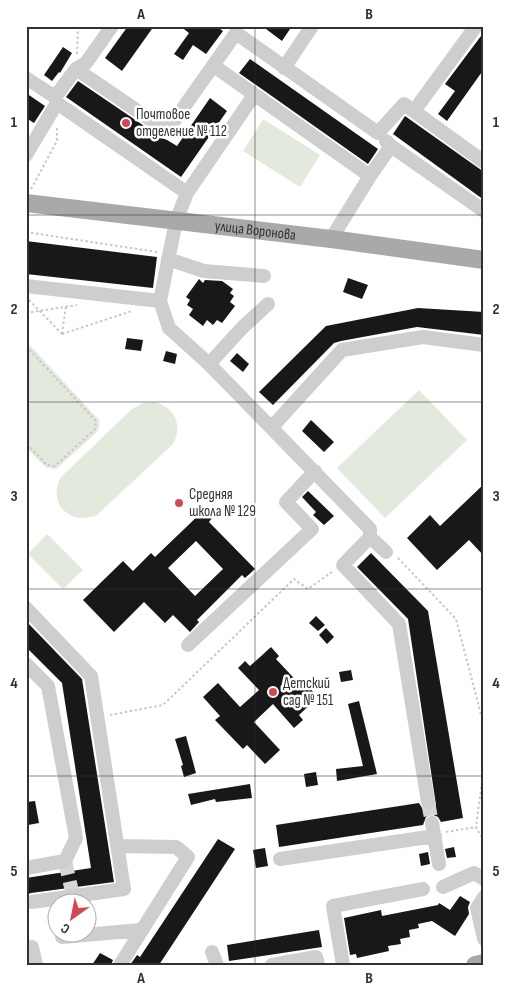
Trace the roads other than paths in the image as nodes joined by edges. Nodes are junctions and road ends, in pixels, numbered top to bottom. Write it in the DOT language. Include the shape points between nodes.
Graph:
graph roads {
  1 [pos="112,26"];
  2 [pos="312,26"];
  3 [pos="476,26"];
  4 [pos="232,30"];
  5 [pos="214,66"];
  6 [pos="284,68"];
  7 [pos="76,69"];
  8 [pos="26,78"];
  9 [pos="254,95"];
  10 [pos="56,100"];
  11 [pos="414,112"];
  12 [pos="378,133"];
  13 [pos="391,146"];
  14 [pos="26,155"];
  15 [pos="484,162"];
  16 [pos="370,176"];
  17 [pos="187,193"];
  18 [pos="28,203"];
  19 [pos="484,211"];
  20 [pos="176,221"];
  21 [pos="331,239"];
  22 [pos="169,256"];
  23 [pos="484,260"];
  24 [pos="264,276"];
  25 [pos="26,286"];
  26 [pos="160,301"];
  27 [pos="268,304"];
  28 [pos="484,346"];
  29 [pos="209,364"];
  30 [pos="272,427"];
  31 [pos="315,471"];
  32 [pos="370,537"];
  33 [pos="386,552"];
  34 [pos="26,608"];
  35 [pos="188,645"];
  36 [pos="26,664"];
  37 [pos="428,802"];
  38 [pos="118,846"];
  39 [pos="280,859"];
  40 [pos="439,864"];
  41 [pos="26,868"];
  42 [pos="484,879"];
  43 [pos="443,887"];
  44 [pos="423,889"];
  45 [pos="484,897"];
  46 [pos="32,902"];
  47 [pos="141,930"];
  48 [pos="98,934"];
  49 [pos="484,939"];
  50 [pos="26,949"];
  51 [pos="484,963"];
  52 [pos="36,965"];
  53 [pos="120,965"];
  54 [pos="272,965"];
  55 [pos="318,965"];
  56 [pos="343,965"];
  57 [pos="475,965"];
  1 -- 7 [label="lane" via="86,63"];
  2 -- 6 [label="lane"];
  3 -- 11 [label="lane"];
  4 -- 5 [label="lane"];
  4 -- 6 [label="lane"];
  5 -- 7 [label="lane" via="167,131"];
  5 -- 9 [label="lane"];
  6 -- 12 [label="lane"];
  7 -- 10 [label="lane"];
  8 -- 10 [label="lane"];
  9 -- 16 [label="lane"];
  9 -- 17 [label="lane"];
  10 -- 14 [label="lane"];
  10 -- 17 [label="lane"];
  11 -- 12 [label="lane" via="404,104"];
  11 -- 15 [label="lane"];
  12 -- 13 [label="lane"];
  13 -- 16 [label="lane"];
  13 -- 19 [label="lane"];
  16 -- 21 [label="lane"];
  17 -- 20 [label="lane"];
  18 -- 20 [label="main road, улица Воронова"];
  20 -- 21 [label="main road, улица Воронова"];
  20 -- 22 [label="lane"];
  21 -- 23 [label="main road, улица Воронова"];
  22 -- 24 [label="lane" via="204,271"];
  22 -- 26 [label="lane"];
  25 -- 26 [label="lane"];
  26 -- 29 [label="lane" via="169,328"];
  27 -- 29 [label="lane"];
  28 -- 30 [label="lane" via="423,337 342,350"];
  29 -- 30 [label="lane"];
  30 -- 31 [label="lane"];
  31 -- 32 [label="lane" via="370,529"];
  31 -- 35 [label="lane" via="286,502 312,528"];
  32 -- 33 [label="lane"];
  32 -- 37 [label="lane" via="343,565 399,624"];
  34 -- 38 [label="lane" via="91,676"];
  36 -- 41 [label="lane" via="48,686 76,838 65,861"];
  38 -- 46 [label="lane" via="124,889"];
  38 -- 47 [label="lane" via="176,847 188,857"];
  39 -- 40 [label="lane" via="433,831"];
  42 -- 43 [label="lane" via="474,873"];
  44 -- 56 [label="lane" via="333,906"];
  45 -- 49 [label="lane" via="477,908"];
  47 -- 48 [label="lane"];
  47 -- 53 [label="lane"];
  50 -- 52 [label="lane" via="32,948"];
  51 -- 57 [label="main road"];
  54 -- 55 [label="lane" via="316,957"];
}
